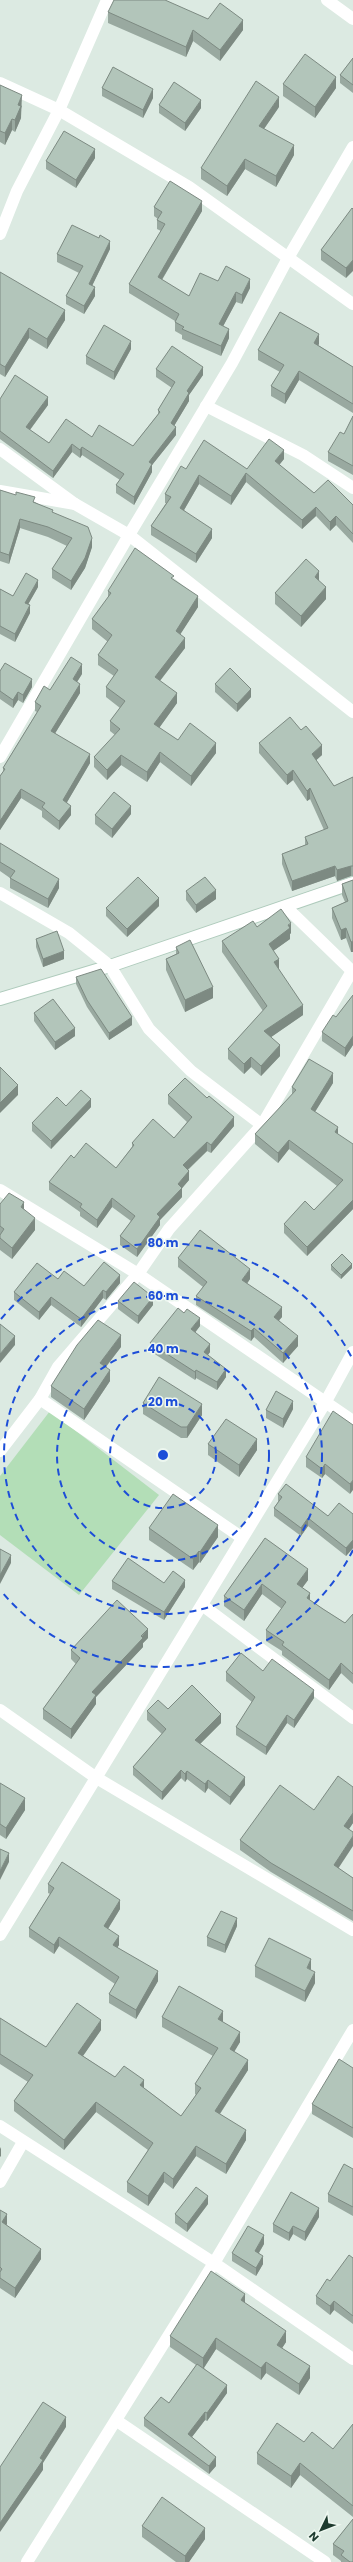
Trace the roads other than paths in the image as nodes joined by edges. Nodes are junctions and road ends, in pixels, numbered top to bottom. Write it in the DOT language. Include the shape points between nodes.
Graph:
graph roads {
  1 [pos="107,0"];
  2 [pos="326,0"];
  3 [pos="353,19"];
  4 [pos="0,83"];
  5 [pos="58,110"];
  6 [pos="353,147"];
  7 [pos="0,234"];
  8 [pos="288,258"];
  9 [pos="353,304"];
  10 [pos="206,406"];
  11 [pos="0,449"];
  12 [pos="353,488"];
  13 [pos="0,491"];
  14 [pos="75,504"];
  15 [pos="129,535"];
  16 [pos="353,712"];
  17 [pos="0,757"];
  18 [pos="353,883"];
  19 [pos="0,893"];
  20 [pos="286,907"];
  21 [pos="110,966"];
  22 [pos="352,971"];
  23 [pos="0,999"];
  24 [pos="262,1125"];
  25 [pos="0,1190"];
  26 [pos="138,1274"];
  27 [pos="353,1352"];
  28 [pos="40,1399"];
  29 [pos="324,1403"];
  30 [pos="353,1421"];
  31 [pos="0,1451"];
  32 [pos="241,1537"];
  33 [pos="202,1605"];
  34 [pos="0,1710"];
  35 [pos="353,1718"];
  36 [pos="95,1777"];
  37 [pos="353,1930"];
  38 [pos="0,1935"];
  39 [pos="353,2030"];
  40 [pos="0,2126"];
  41 [pos="23,2142"];
  42 [pos="0,2182"];
  43 [pos="214,2263"];
  44 [pos="353,2358"];
  45 [pos="117,2421"];
  46 [pos="27,2562"];
  47 [pos="325,2562"];
  1 -- 5 [label="street"];
  2 -- 3 [label="street"];
  4 -- 5 [label="street"];
  5 -- 7 [label="street" via="17,191"];
  5 -- 8 [label="street" via="189,187"];
  6 -- 8 [label="street"];
  8 -- 9 [label="street"];
  8 -- 10 [label="street"];
  10 -- 12 [label="street" via="303,455"];
  10 -- 15 [label="street"];
  11 -- 14 [label="street"];
  13 -- 14 [label="street"];
  14 -- 15 [label="street"];
  15 -- 16 [label="street"];
  15 -- 17 [label="street"];
  18 -- 20 [label="street"];
  19 -- 21 [label="street" via="69,933"];
  20 -- 21 [label="street"];
  20 -- 22 [label="street"];
  21 -- 23 [label="street"];
  21 -- 24 [label="street" via="149,1029 191,1071"];
  22 -- 24 [label="street"];
  24 -- 26 [label="street" via="169,1229"];
  25 -- 26 [label="street"];
  26 -- 28 [label="street" via="58,1368"];
  26 -- 29 [label="street"];
  27 -- 29 [label="street"];
  28 -- 31 [label="street"];
  28 -- 32 [label="street"];
  29 -- 30 [label="street"];
  29 -- 32 [label="street"];
  32 -- 33 [label="street"];
  33 -- 35 [label="street"];
  33 -- 36 [label="street"];
  34 -- 36 [label="street"];
  36 -- 37 [label="street"];
  36 -- 38 [label="street"];
  39 -- 43 [label="street"];
  40 -- 41 [label="street"];
  41 -- 42 [label="street"];
  41 -- 43 [label="street"];
  43 -- 44 [label="street"];
  43 -- 45 [label="street"];
  45 -- 46 [label="street"];
  45 -- 47 [label="street"];
}
